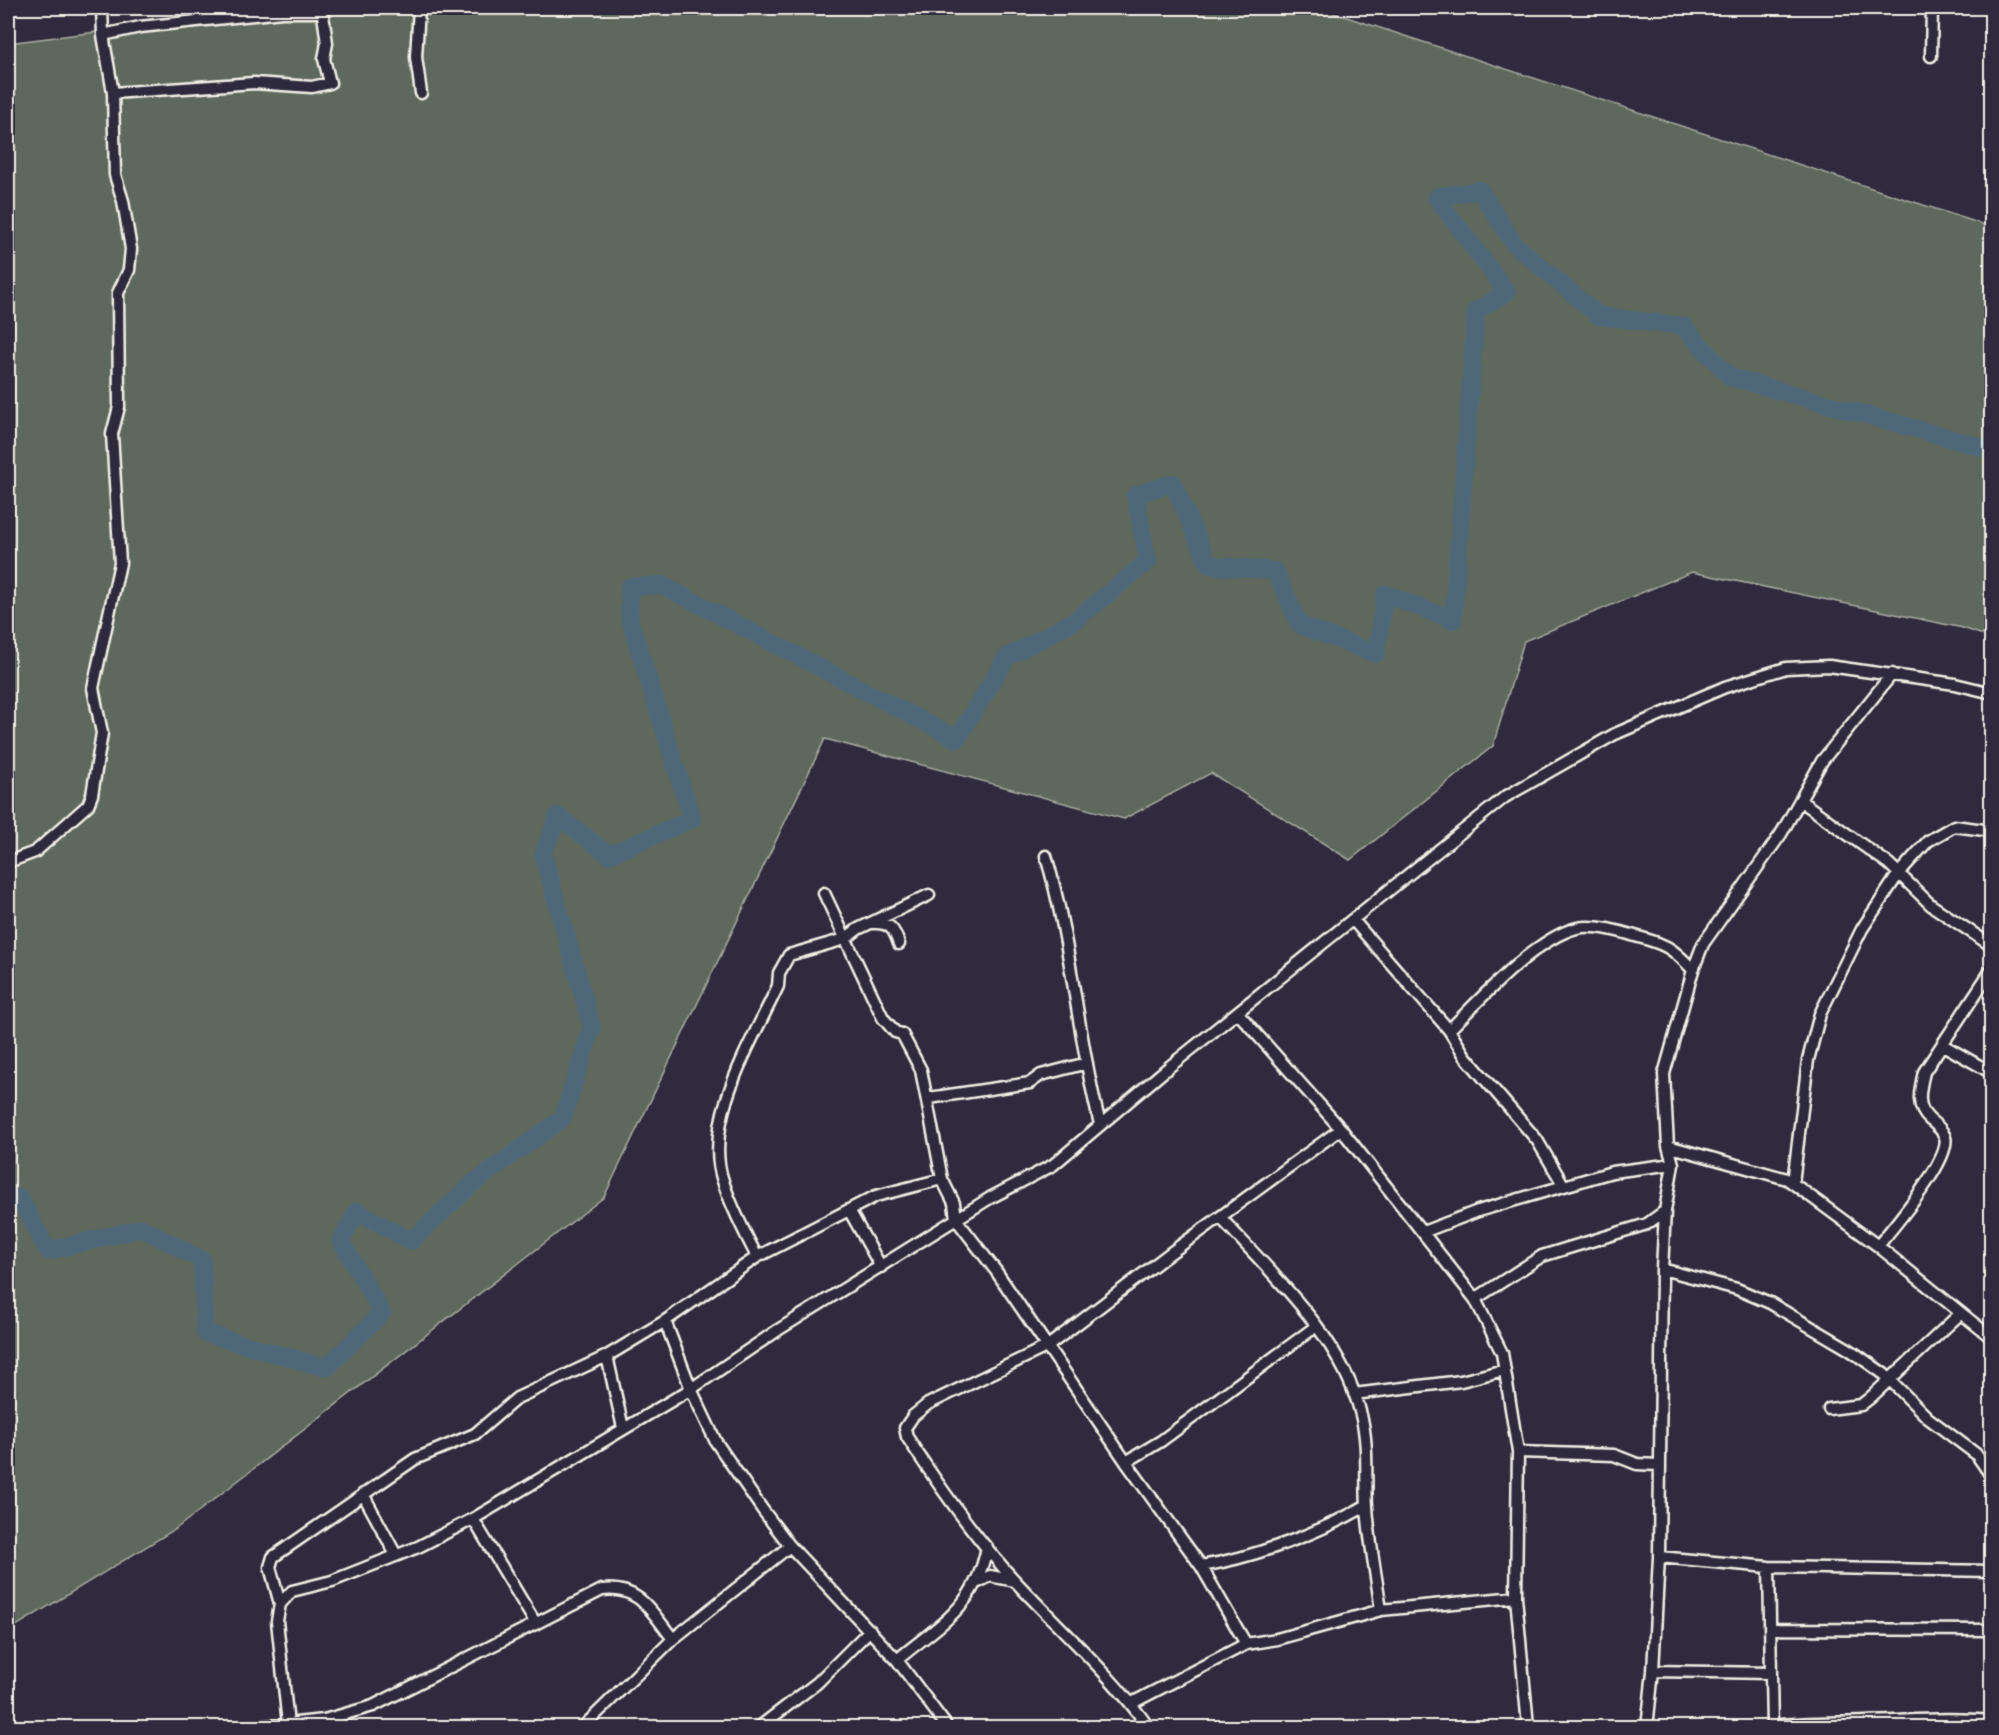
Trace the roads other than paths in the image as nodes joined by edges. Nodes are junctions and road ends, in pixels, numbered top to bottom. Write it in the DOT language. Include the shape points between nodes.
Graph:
graph roads {
  1 [pos="102,8"];
  2 [pos="419,8"];
  3 [pos="1932,8"];
  4 [pos="322,10"];
  5 [pos="103,35"];
  6 [pos="1931,56"];
  7 [pos="113,93"];
  8 [pos="421,93"];
  9 [pos="1892,674"];
  10 [pos="1992,693"];
  11 [pos="1801,801"];
  12 [pos="1992,831"];
  13 [pos="1046,856"];
  14 [pos="8,862"];
  15 [pos="1899,873"];
  16 [pos="824,893"];
  17 [pos="929,894"];
  18 [pos="1353,920"];
  19 [pos="873,924"];
  20 [pos="845,939"];
  21 [pos="899,944"];
  22 [pos="1992,946"];
  23 [pos="1992,969"];
  24 [pos="1693,970"];
  25 [pos="1238,1013"];
  26 [pos="1449,1030"];
  27 [pos="1943,1046"];
  28 [pos="1087,1063"];
  29 [pos="1992,1073"];
  30 [pos="929,1098"];
  31 [pos="1100,1124"];
  32 [pos="1341,1129"];
  33 [pos="1668,1146"];
  34 [pos="1673,1164"];
  35 [pos="942,1179"];
  36 [pos="1793,1183"];
  37 [pos="1564,1186"];
  38 [pos="849,1210"];
  39 [pos="1665,1211"];
  40 [pos="1220,1217"];
  41 [pos="956,1219"];
  42 [pos="1423,1232"];
  43 [pos="1878,1246"];
  44 [pos="757,1257"];
  45 [pos="881,1267"];
  46 [pos="1662,1269"];
  47 [pos="1475,1299"];
  48 [pos="1961,1313"];
  49 [pos="666,1321"];
  50 [pos="1315,1327"];
  51 [pos="1992,1338"];
  52 [pos="1048,1346"];
  53 [pos="607,1356"];
  54 [pos="1504,1370"];
  55 [pos="1890,1381"];
  56 [pos="691,1389"];
  57 [pos="1354,1394"];
  58 [pos="1829,1409"];
  59 [pos="623,1428"];
  60 [pos="1518,1452"];
  61 [pos="1126,1462"];
  62 [pos="1658,1465"];
  63 [pos="1992,1477"];
  64 [pos="363,1494"];
  65 [pos="1367,1505"];
  66 [pos="473,1519"];
  67 [pos="790,1546"];
  68 [pos="987,1547"];
  69 [pos="396,1555"];
  70 [pos="1659,1557"];
  71 [pos="1202,1566"];
  72 [pos="1769,1567"];
  73 [pos="1992,1571"];
  74 [pos="1015,1581"];
  75 [pos="978,1582"];
  76 [pos="1516,1597"];
  77 [pos="280,1604"];
  78 [pos="1381,1610"];
  79 [pos="536,1624"];
  80 [pos="1770,1629"];
  81 [pos="870,1630"];
  82 [pos="1992,1630"];
  83 [pos="673,1639"];
  84 [pos="1246,1644"];
  85 [pos="897,1660"];
  86 [pos="1653,1671"];
  87 [pos="1770,1673"];
  88 [pos="1132,1703"];
  89 [pos="1992,1721"];
  90 [pos="288,1724"];
  91 [pos="324,1724"];
  92 [pos="1525,1727"];
  93 [pos="1772,1727"];
  94 [pos="249,1728"];
  95 [pos="582,1728"];
  96 [pos="758,1728"];
  97 [pos="948,1728"];
  98 [pos="1149,1728"];
  99 [pos="1596,1728"];
  100 [pos="1647,1728"];
  1 -- 5 [label="street"];
  2 -- 8 [label="street" via="416,57"];
  3 -- 6 [label="street"];
  4 -- 5 [label="street" via="140,27"];
  4 -- 7 [label="street" via="327,43 325,73 330,83 312,87 254,83"];
  5 -- 7 [label="street"];
  7 -- 14 [label="street" via="115,175 130,249 129,270 118,293 119,408 112,434 119,573 93,688 102,733 88,805 35,852"];
  9 -- 10 [label="street"];
  9 -- 11 [label="street" via="1822,761"];
  9 -- 18 [label="street" via="1829,666 1786,668 1725,687 1615,734 1505,797"];
  11 -- 15 [label="street"];
  11 -- 24 [label="street" via="1714,926"];
  12 -- 15 [label="street" via="1954,826 1928,841"];
  13 -- 28 [label="street"];
  15 -- 22 [label="street" via="1931,905"];
  15 -- 36 [label="street" via="1862,929 1820,1014 1808,1060"];
  16 -- 20 [label="street"];
  17 -- 19 [label="street"];
  18 -- 25 [label="street"];
  18 -- 26 [label="street"];
  19 -- 20 [label="street"];
  19 -- 21 [label="street" via="884,922 892,928"];
  20 -- 30 [label="street" via="883,1018 902,1034 921,1070"];
  20 -- 44 [label="street" via="789,955 728,1094 719,1141 722,1180"];
  23 -- 27 [label="street"];
  24 -- 26 [label="street" via="1675,950 1650,939 1618,931 1579,928 1530,955"];
  24 -- 33 [label="street" via="1664,1074"];
  25 -- 31 [label="street"];
  25 -- 32 [label="street"];
  26 -- 37 [label="street" via="1465,1056 1537,1140"];
  27 -- 29 [label="street"];
  27 -- 43 [label="street" via="1924,1072 1920,1103 1926,1116 1941,1128 1946,1149 1918,1195"];
  28 -- 30 [label="street" via="1041,1074 1030,1083"];
  28 -- 31 [label="street"];
  30 -- 35 [label="street"];
  31 -- 41 [label="street" via="1053,1165"];
  32 -- 40 [label="street"];
  32 -- 42 [label="street"];
  33 -- 34 [label="street"];
  33 -- 36 [label="street" via="1778,1175"];
  34 -- 37 [label="street" via="1612,1172"];
  34 -- 39 [label="street"];
  35 -- 38 [label="street" via="876,1196"];
  35 -- 41 [label="street" via="954,1203"];
  36 -- 43 [label="street"];
  37 -- 42 [label="street" via="1478,1210"];
  38 -- 44 [label="street"];
  38 -- 45 [label="street"];
  39 -- 46 [label="street"];
  39 -- 47 [label="street" via="1647,1224 1542,1256"];
  40 -- 50 [label="street"];
  40 -- 52 [label="street"];
  41 -- 45 [label="street"];
  41 -- 52 [label="street"];
  42 -- 47 [label="street"];
  43 -- 48 [label="street"];
  44 -- 49 [label="street"];
  45 -- 56 [label="street"];
  46 -- 55 [label="street" via="1737,1289 1770,1303 1850,1350"];
  46 -- 62 [label="street"];
  47 -- 54 [label="street" via="1502,1353"];
  48 -- 51 [label="street"];
  48 -- 55 [label="street"];
  49 -- 53 [label="street"];
  49 -- 56 [label="street"];
  50 -- 57 [label="street" via="1336,1356"];
  50 -- 61 [label="street" via="1161,1441"];
  52 -- 61 [label="street"];
  52 -- 68 [label="street" via="928,1404 905,1428 938,1485"];
  53 -- 59 [label="street"];
  53 -- 64 [label="street" via="517,1398 475,1434 415,1459"];
  54 -- 57 [label="street" via="1461,1380"];
  54 -- 60 [label="street"];
  55 -- 58 [label="street" via="1861,1405"];
  55 -- 63 [label="street" via="1928,1418 1976,1454"];
  56 -- 59 [label="street"];
  56 -- 67 [label="street" via="716,1442"];
  57 -- 65 [label="street" via="1368,1456"];
  59 -- 66 [label="street"];
  60 -- 62 [label="street" via="1614,1455 1637,1464"];
  60 -- 76 [label="street"];
  61 -- 71 [label="street"];
  62 -- 70 [label="street"];
  64 -- 69 [label="street"];
  64 -- 77 [label="street" via="272,1559 270,1567"];
  65 -- 71 [label="street" via="1251,1556"];
  65 -- 78 [label="street"];
  66 -- 69 [label="street"];
  66 -- 79 [label="street"];
  67 -- 81 [label="street"];
  67 -- 83 [label="street"];
  68 -- 74 [label="street"];
  68 -- 75 [label="street"];
  69 -- 77 [label="street" via="332,1581 292,1591"];
  70 -- 72 [label="street"];
  70 -- 86 [label="street"];
  71 -- 84 [label="street"];
  72 -- 73 [label="street"];
  72 -- 80 [label="street"];
  74 -- 75 [label="street" via="990,1576"];
  74 -- 88 [label="street"];
  75 -- 85 [label="street" via="942,1624"];
  76 -- 78 [label="street"];
  76 -- 92 [label="street"];
  77 -- 90 [label="street" via="277,1621"];
  78 -- 84 [label="street"];
  79 -- 83 [label="street" via="596,1592 629,1591"];
  79 -- 91 [label="street" via="388,1699"];
  80 -- 82 [label="street"];
  80 -- 87 [label="street"];
  81 -- 85 [label="street"];
  81 -- 96 [label="street" via="817,1683"];
  83 -- 95 [label="street"];
  84 -- 88 [label="street"];
  85 -- 97 [label="street"];
  86 -- 87 [label="street"];
  86 -- 100 [label="street"];
  87 -- 93 [label="street"];
  88 -- 98 [label="street"];
  89 -- 93 [label="street" via="1920,1718 1804,1722"];
  90 -- 91 [label="street"];
  90 -- 94 [label="street"];
  92 -- 99 [label="street"];
}
